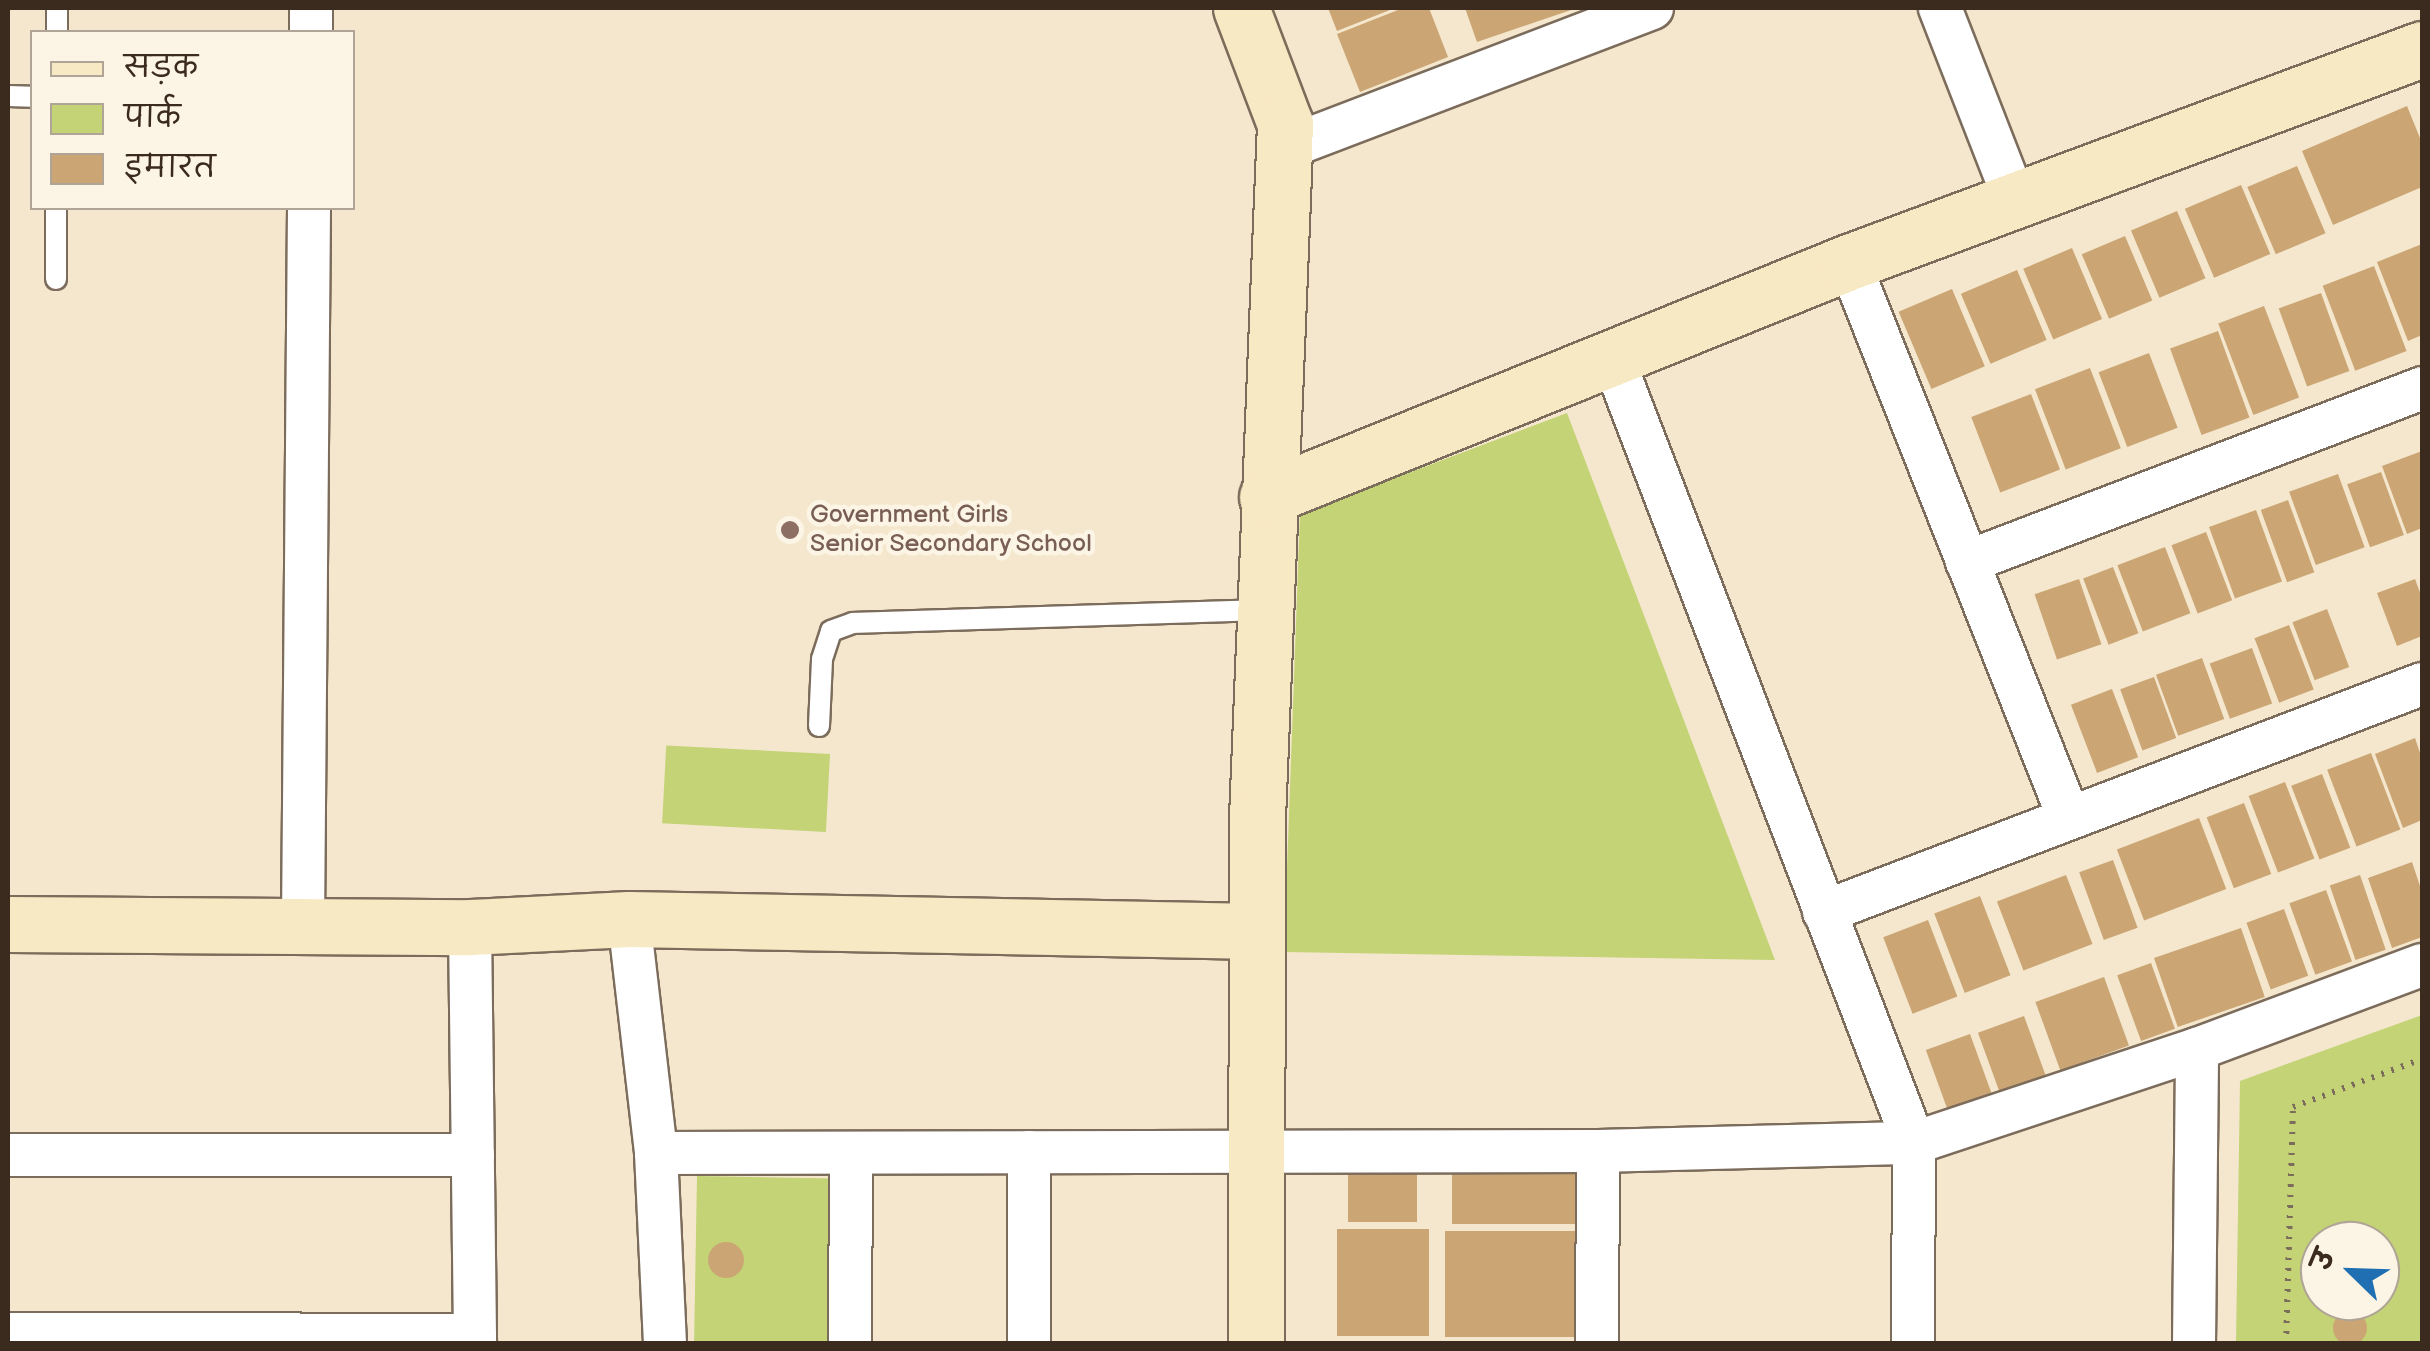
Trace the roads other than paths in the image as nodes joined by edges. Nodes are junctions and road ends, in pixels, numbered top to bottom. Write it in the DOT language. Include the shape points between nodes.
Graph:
graph roads {
  1 [pos="1240,8"];
  2 [pos="1940,8"];
  3 [pos="1632,11"];
  4 [pos="2422,49"];
  5 [pos="1283,150"];
  6 [pos="2016,203"];
  7 [pos="56,210"];
  8 [pos="309,210"];
  9 [pos="1849,262"];
  10 [pos="56,279"];
  11 [pos="1613,359"];
  12 [pos="2422,388"];
  13 [pos="1267,496"];
  14 [pos="1968,562"];
  15 [pos="1264,610"];
  16 [pos="2422,684"];
  17 [pos="819,726"];
  18 [pos="2069,818"];
  19 [pos="1824,912"];
  20 [pos="629,919"];
  21 [pos="8,924"];
  22 [pos="303,925"];
  23 [pos="470,927"];
  24 [pos="1257,932"];
  25 [pos="2422,966"];
  26 [pos="2197,1050"];
  27 [pos="1914,1143"];
  28 [pos="1598,1151"];
  29 [pos="656,1152"];
  30 [pos="1029,1152"];
  31 [pos="1256,1152"];
  32 [pos="851,1153"];
  33 [pos="472,1155"];
  34 [pos="8,1156"];
  35 [pos="8,1334"];
  36 [pos="70,1339"];
  37 [pos="475,1339"];
  38 [pos="665,1344"];
  39 [pos="850,1344"];
  40 [pos="1029,1344"];
  41 [pos="1256,1344"];
  42 [pos="1597,1344"];
  43 [pos="1913,1344"];
  44 [pos="2194,1344"];
  1 -- 5 [label="street" via="1285,124"];
  2 -- 6 [label="street"];
  3 -- 5 [label="street"];
  4 -- 6 [label="street"];
  5 -- 13 [label="street"];
  6 -- 9 [label="street"];
  7 -- 10 [label="lane"];
  8 -- 22 [label="street"];
  9 -- 11 [label="street"];
  9 -- 14 [label="street"];
  11 -- 13 [label="street"];
  11 -- 19 [label="street"];
  12 -- 14 [label="street"];
  13 -- 15 [label="street"];
  14 -- 18 [label="street"];
  15 -- 17 [label="lane" via="854,623 831,631 822,659"];
  15 -- 24 [label="street"];
  16 -- 18 [label="street"];
  18 -- 19 [label="street"];
  19 -- 27 [label="street"];
  20 -- 23 [label="street"];
  20 -- 24 [label="street"];
  20 -- 29 [label="street"];
  21 -- 22 [label="street"];
  22 -- 23 [label="street"];
  23 -- 33 [label="street"];
  24 -- 31 [label="street"];
  25 -- 26 [label="street"];
  26 -- 27 [label="street"];
  26 -- 44 [label="street"];
  27 -- 28 [label="street"];
  27 -- 43 [label="street"];
  28 -- 31 [label="street"];
  28 -- 42 [label="street"];
  29 -- 32 [label="street"];
  29 -- 38 [label="street"];
  30 -- 31 [label="street"];
  30 -- 32 [label="street"];
  30 -- 40 [label="street"];
  31 -- 41 [label="street"];
  32 -- 39 [label="street"];
  33 -- 34 [label="street"];
  33 -- 37 [label="street"];
  35 -- 36 [label="street"];
  36 -- 37 [label="street"];
}
